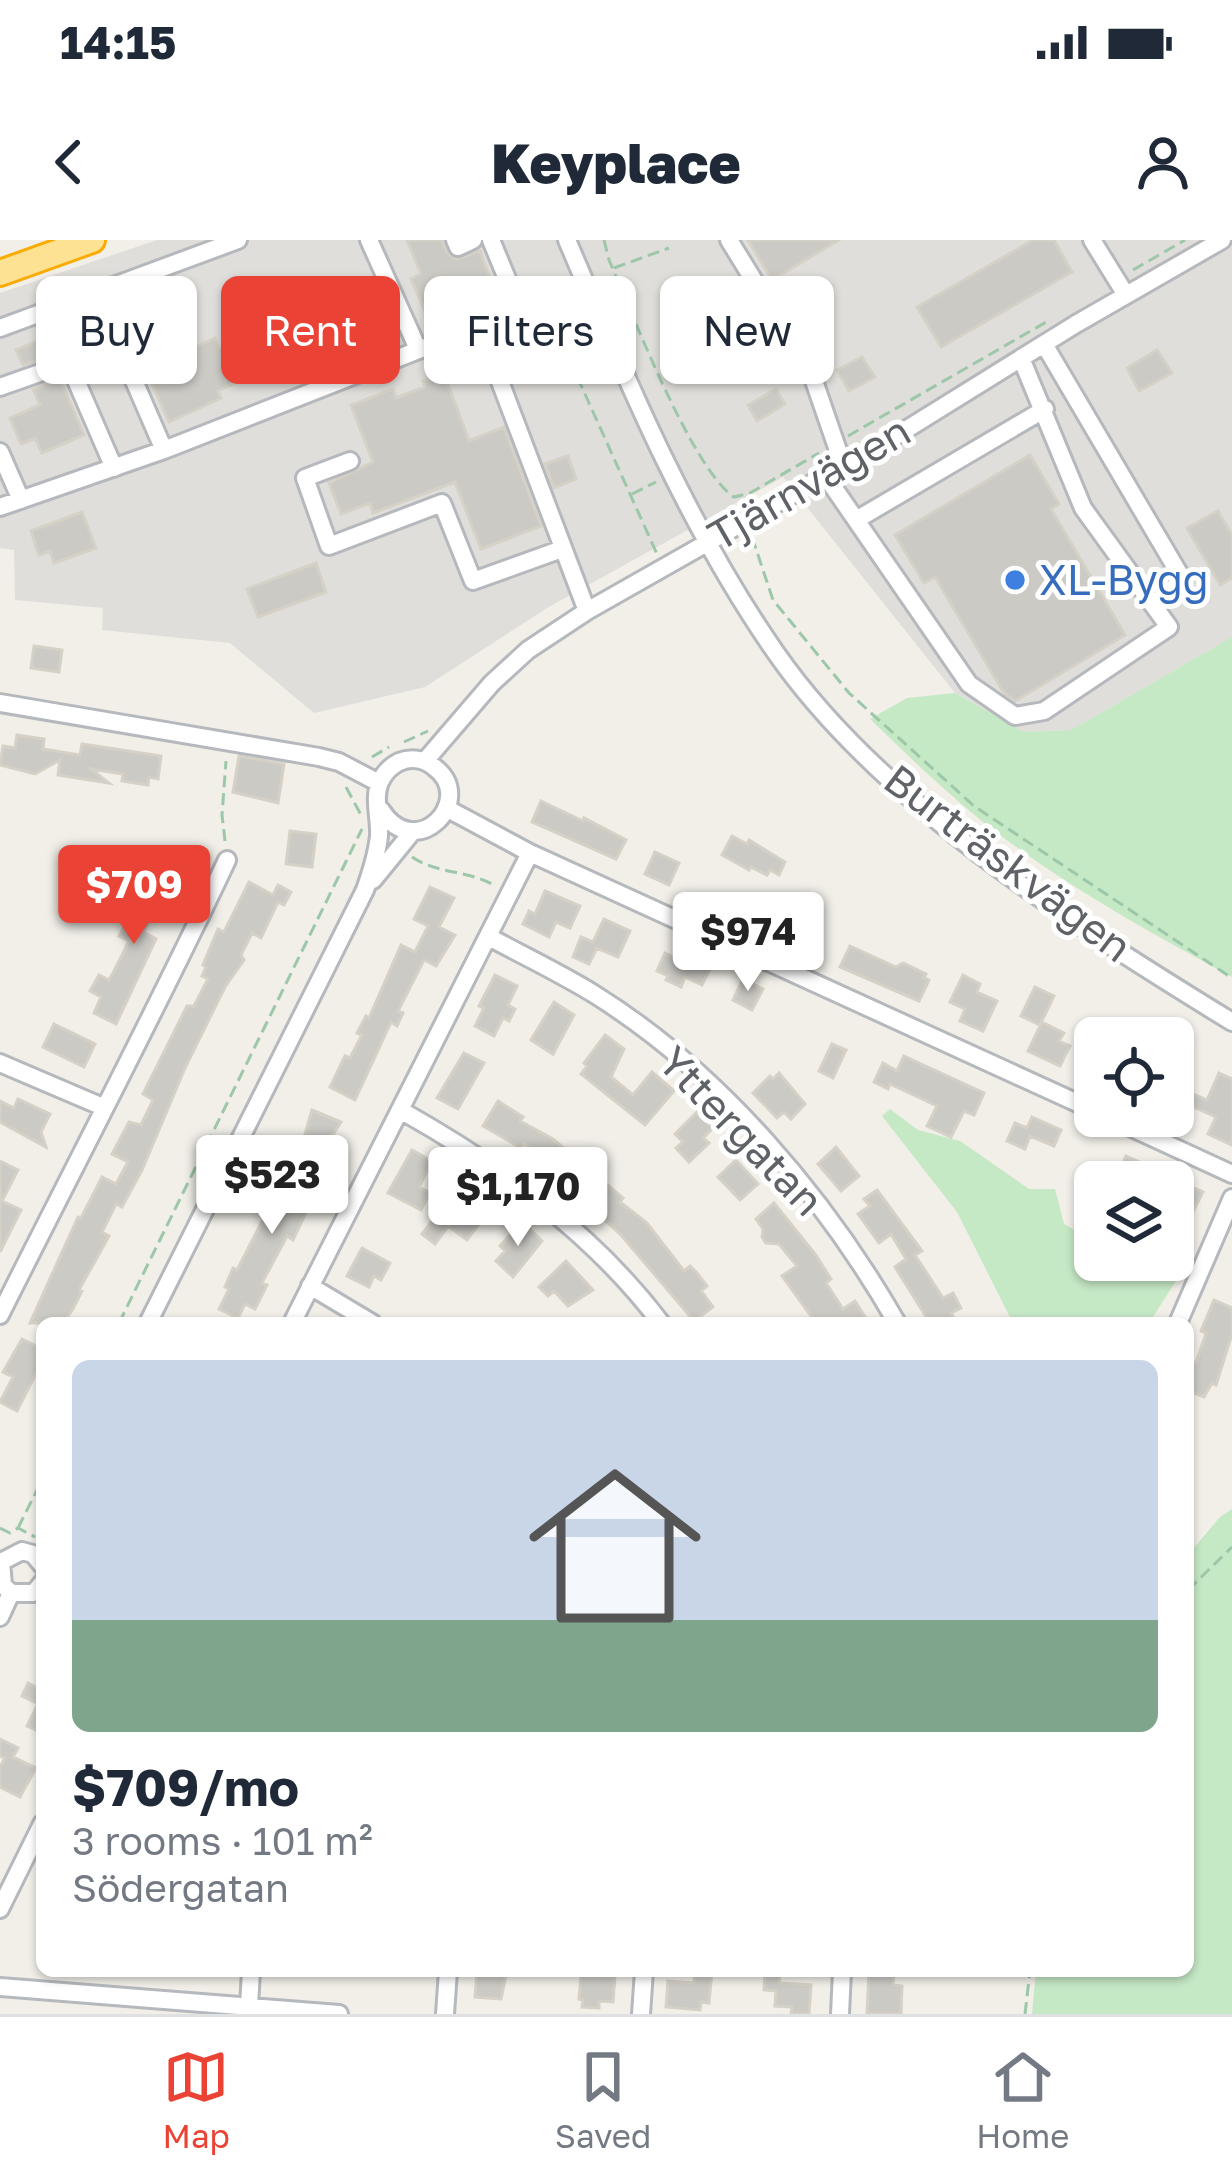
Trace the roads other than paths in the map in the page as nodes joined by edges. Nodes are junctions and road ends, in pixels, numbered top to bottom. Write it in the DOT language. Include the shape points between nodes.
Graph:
graph roads {
  1 [pos="92,240"];
  2 [pos="238,240"];
  3 [pos="369,240"];
  4 [pos="455,240"];
  5 [pos="473,240"];
  6 [pos="491,240"];
  7 [pos="567,240"];
  8 [pos="729,240"];
  9 [pos="1092,240"];
  10 [pos="1222,240"];
  11 [pos="0,273"];
  12 [pos="141,276"];
  13 [pos="506,276"];
  14 [pos="583,276"];
  15 [pos="1121,288"];
  16 [pos="36,315"];
  17 [pos="0,328"];
  18 [pos="1044,344"];
  19 [pos="424,347"];
  20 [pos="418,349"];
  21 [pos="1022,358"];
  22 [pos="36,374"];
  23 [pos="77,384"];
  24 [pos="135,384"];
  25 [pos="501,384"];
  26 [pos="633,384"];
  27 [pos="0,387"];
  28 [pos="1046,410"];
  29 [pos="164,450"];
  30 [pos="0,452"];
  31 [pos="350,461"];
  32 [pos="843,465"];
  33 [pos="115,468"];
  34 [pos="825,476"];
  35 [pos="21,500"];
  36 [pos="0,507"];
  37 [pos="856,520"];
  38 [pos="707,542"];
  39 [pos="562,549"];
  40 [pos="1153,605"];
  41 [pos="587,611"];
  42 [pos="0,703"];
  43 [pos="425,761"];
  44 [pos="379,783"];
  45 [pos="446,808"];
  46 [pos="380,810"];
  47 [pos="413,831"];
  48 [pos="530,853"];
  49 [pos="227,860"];
  50 [pos="365,890"];
  51 [pos="489,937"];
  52 [pos="1232,1022"];
  53 [pos="0,1063"];
  54 [pos="1074,1101"];
  55 [pos="104,1107"];
  56 [pos="402,1111"];
  57 [pos="1152,1137"];
  58 [pos="1232,1174"];
  59 [pos="1232,1198"];
  60 [pos="310,1286"];
  61 [pos="0,1315"];
  62 [pos="151,1317"];
  63 [pos="295,1317"];
  64 [pos="363,1317"];
  65 [pos="655,1317"];
  66 [pos="894,1317"];
  67 [pos="1181,1317"];
  68 [pos="36,1548"];
  69 [pos="1,1562"];
  70 [pos="36,1591"];
  71 [pos="11,1593"];
  72 [pos="0,1617"];
  73 [pos="36,1836"];
  74 [pos="0,1909"];
  75 [pos="251,1977"];
  76 [pos="448,1977"];
  77 [pos="643,1977"];
  78 [pos="842,1977"];
  79 [pos="0,1987"];
  80 [pos="249,2006"];
  81 [pos="339,2014"];
  82 [pos="445,2014"];
  83 [pos="640,2014"];
  84 [pos="840,2014"];
  1 -- 11 [label="highway"];
  2 -- 12 [label="street"];
  3 -- 20 [label="street"];
  4 -- 5 [label="street" via="458,248"];
  6 -- 13 [label="street"];
  7 -- 14 [label="street, Burträskvägen"];
  8 -- 32 [label="street" via="812,375"];
  9 -- 15 [label="street"];
  10 -- 15 [label="street, Tjärnvägen"];
  15 -- 18 [label="street, Tjärnvägen"];
  16 -- 17 [label="street"];
  18 -- 21 [label="street, Tjärnvägen"];
  18 -- 40 [label="street" via="1183,580"];
  19 -- 20 [label="street"];
  20 -- 29 [label="street"];
  21 -- 28 [label="street"];
  21 -- 32 [label="street, Tjärnvägen"];
  22 -- 27 [label="street"];
  23 -- 33 [label="street"];
  24 -- 29 [label="street"];
  25 -- 39 [label="street"];
  26 -- 38 [label="street, Burträskvägen"];
  28 -- 37 [label="street"];
  28 -- 40 [label="street" via="1083,508"];
  29 -- 33 [label="street"];
  30 -- 35 [label="street"];
  31 -- 39 [label="street" via="305,478 328,546 442,503 472,581"];
  32 -- 34 [label="street, Tjärnvägen"];
  33 -- 35 [label="street"];
  34 -- 37 [label="street"];
  34 -- 38 [label="street, Tjärnvägen"];
  35 -- 36 [label="street"];
  37 -- 40 [label="street" via="969,685 1015,716 1044,711 1169,627"];
  38 -- 41 [label="street, Tjärnvägen"];
  38 -- 52 [label="street, Burträskvägen" via="777,655 915,802"];
  39 -- 41 [label="street"];
  41 -- 43 [label="street, Tjärnvägen" via="504,672"];
  42 -- 44 [label="street" via="339,762"];
  43 -- 44 [label="street" via="396,764"];
  43 -- 45 [label="street" via="445,778"];
  44 -- 46 [label="street"];
  45 -- 47 [label="street" via="436,823"];
  45 -- 48 [label="street"];
  46 -- 47 [label="street"];
  46 -- 50 [label="street"];
  47 -- 50 [label="street"];
  48 -- 51 [label="street"];
  48 -- 54 [label="street"];
  49 -- 55 [label="street"];
  50 -- 62 [label="street"];
  51 -- 56 [label="street"];
  51 -- 66 [label="street, Yttergatan" via="596,996 698,1073 783,1161"];
  53 -- 55 [label="street"];
  55 -- 61 [label="street"];
  56 -- 60 [label="street"];
  56 -- 65 [label="street" via="503,1171 570,1225"];
  57 -- 58 [label="street"];
  59 -- 67 [label="street"];
  60 -- 63 [label="street"];
  60 -- 64 [label="street"];
  68 -- 69 [label="street"];
  69 -- 71 [label="street"];
  70 -- 71 [label="street"];
  71 -- 72 [label="street"];
  73 -- 74 [label="street"];
  75 -- 80 [label="street"];
  76 -- 82 [label="street"];
  77 -- 83 [label="street"];
  78 -- 84 [label="street"];
  79 -- 80 [label="street"];
  80 -- 81 [label="street"];
}
